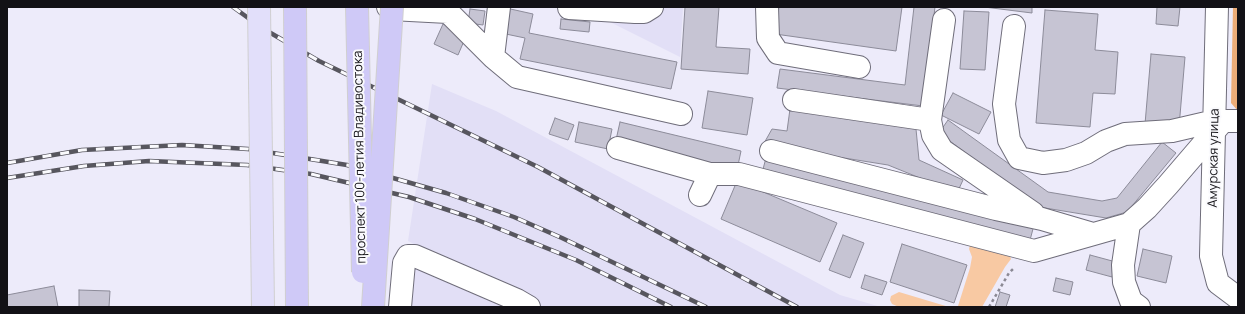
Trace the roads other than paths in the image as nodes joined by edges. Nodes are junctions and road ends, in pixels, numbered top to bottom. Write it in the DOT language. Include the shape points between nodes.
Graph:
graph roads {
  1 [pos="259,7"];
  2 [pos="295,7"];
  3 [pos="356,7"];
  4 [pos="388,7"];
  5 [pos="392,7"];
  6 [pos="499,7"];
  7 [pos="652,7"];
  8 [pos="767,7"];
  9 [pos="1217,7"];
  10 [pos="569,8"];
  11 [pos="448,9"];
  12 [pos="944,20"];
  13 [pos="1014,26"];
  14 [pos="493,57"];
  15 [pos="859,67"];
  16 [pos="794,100"];
  17 [pos="681,114"];
  18 [pos="930,120"];
  19 [pos="1238,121"];
  20 [pos="1214,126"];
  21 [pos="618,148"];
  22 [pos="771,150"];
  23 [pos="710,174"];
  24 [pos="700,195"];
  25 [pos="1042,219"];
  26 [pos="1129,224"];
  27 [pos="1093,234"];
  28 [pos="1238,298"];
  29 [pos="263,307"];
  30 [pos="297,307"];
  31 [pos="364,307"];
  32 [pos="373,307"];
  33 [pos="400,307"];
  34 [pos="529,307"];
  35 [pos="1139,307"];
  1 -- 29 [label="main road, bridge"];
  2 -- 30 [label="highway, bridge"];
  3 -- 31 [label="highway, проспект 100-летия Владивостока, bridge"];
  4 -- 11 [label="street"];
  5 -- 32 [label="highway, bridge"];
  6 -- 14 [label="street"];
  7 -- 10 [label="street" via="644,12"];
  8 -- 15 [label="street" via="768,38 778,53"];
  9 -- 20 [label="street, Амурская улица"];
  11 -- 14 [label="street"];
  12 -- 18 [label="street"];
  13 -- 20 [label="street" via="1004,104 1009,140 1019,158 1043,163 1066,160 1126,134"];
  14 -- 17 [label="street" via="517,77"];
  16 -- 18 [label="street"];
  18 -- 25 [label="street" via="932,135 942,150"];
  19 -- 20 [label="street" via="1223,121"];
  20 -- 26 [label="street" via="1147,208"];
  20 -- 28 [label="street, Амурская улица" via="1211,256 1218,282"];
  21 -- 23 [label="street"];
  22 -- 25 [label="street"];
  23 -- 24 [label="street"];
  23 -- 27 [label="street" via="739,174 1034,252"];
  25 -- 27 [label="street"];
  26 -- 27 [label="street"];
  26 -- 35 [label="street" via="1122,265 1124,282 1131,301"];
  33 -- 34 [label="street" via="404,263 408,256 415,256"];
}
